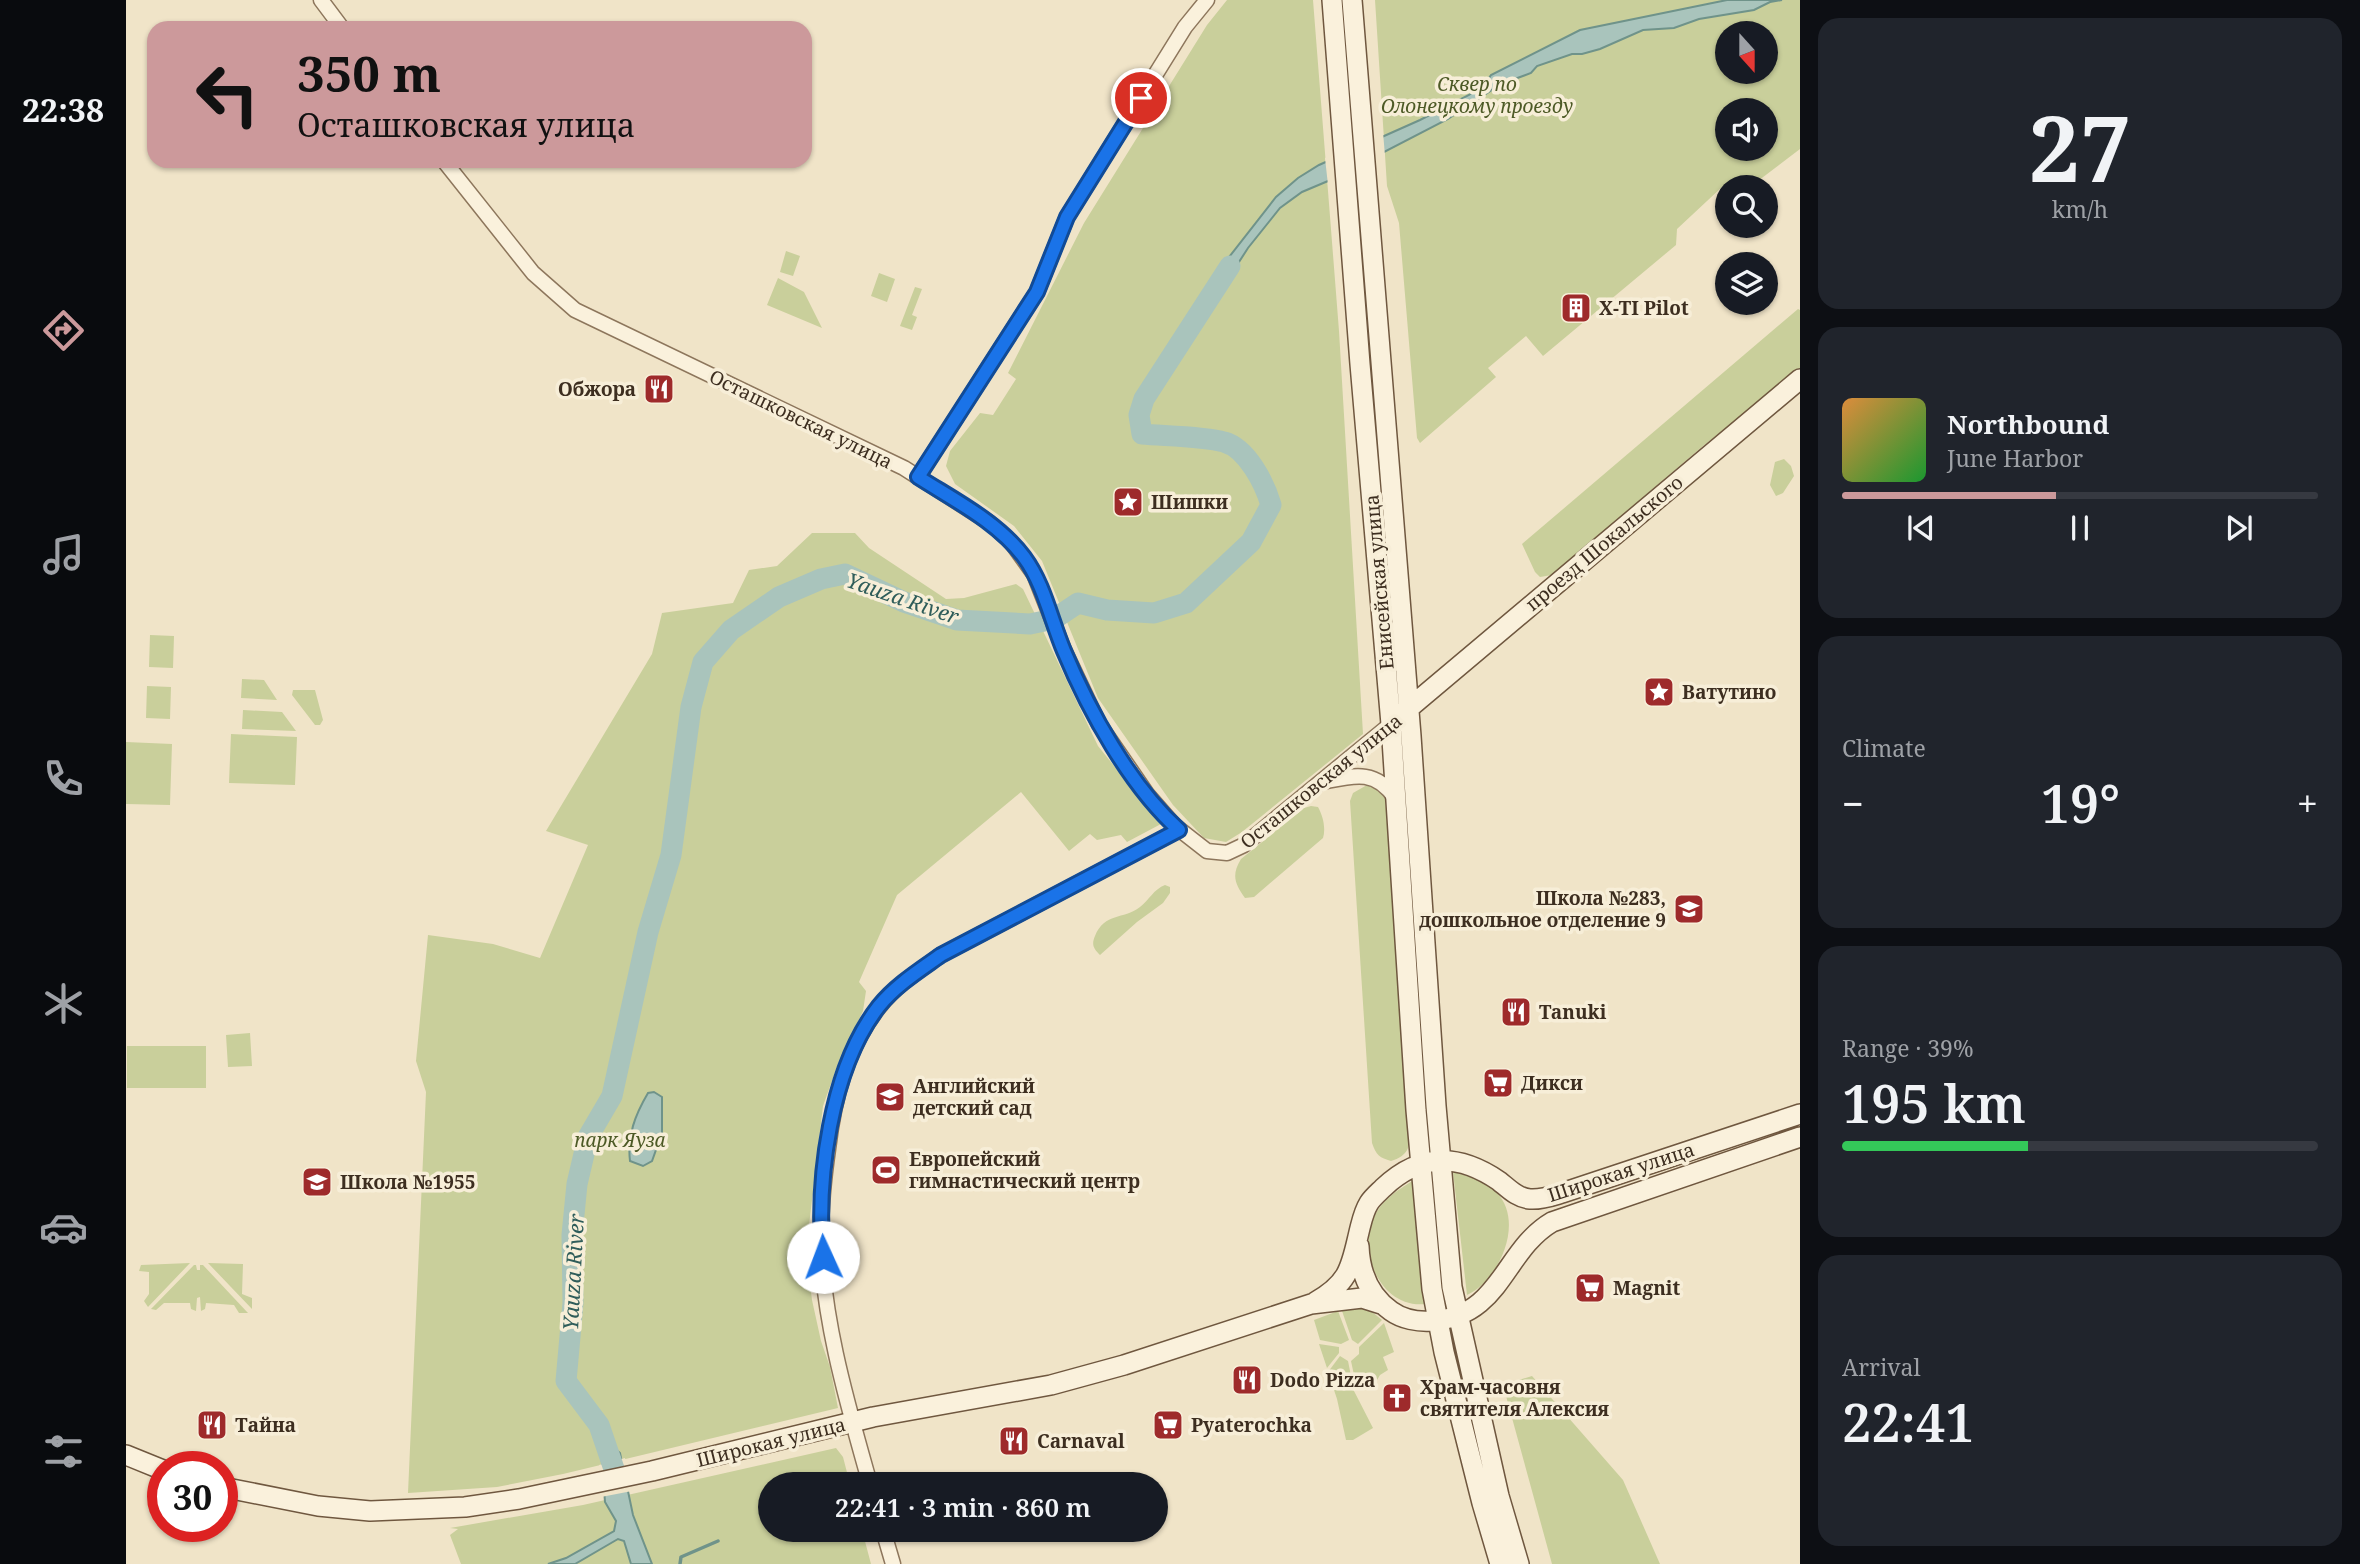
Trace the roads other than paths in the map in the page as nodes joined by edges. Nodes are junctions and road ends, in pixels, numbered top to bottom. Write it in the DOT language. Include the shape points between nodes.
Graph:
graph roads {
  1 [pos="321,0"];
  2 [pos="1207,0"];
  3 [pos="1332,0"];
  4 [pos="1352,0"];
  5 [pos="337,21"];
  6 [pos="450,168"];
  7 [pos="1800,379"];
  8 [pos="918,477"];
  9 [pos="1409,709"];
  10 [pos="1391,724"];
  11 [pos="1411,736"];
  12 [pos="1321,782"];
  13 [pos="1395,798"];
  14 [pos="1179,830"];
  15 [pos="1420,874"];
  16 [pos="1400,876"];
  17 [pos="1800,1114"];
  18 [pos="1732,1136"];
  19 [pos="1800,1137"];
  20 [pos="1739,1157"];
  21 [pos="1431,1161"];
  22 [pos="1359,1235"];
  23 [pos="1311,1304"];
  24 [pos="1381,1304"];
  25 [pos="1457,1315"];
  26 [pos="1437,1320"];
  27 [pos="852,1422"];
  28 [pos="126,1455"];
  29 [pos="147,1464"];
  30 [pos="867,1472"];
  31 [pos="238,1490"];
  32 [pos="886,1542"];
  33 [pos="892,1564"];
  34 [pos="1500,1564"];
  35 [pos="1519,1564"];
  1 -- 5 [label="street"];
  2 -- 8 [label="street" via="1185,27 1067,217 1037,292"];
  3 -- 10 [label="main road, Енисейская улица"];
  4 -- 9 [label="main road, Енисейская улица"];
  6 -- 8 [label="street, Осташковская улица" via="533,273 575,310"];
  7 -- 9 [label="main road, проезд Шокальского"];
  8 -- 14 [label="street, Осташковская улица" via="990,523 1024,558 1085,698 1109,741"];
  9 -- 10 [label="main road, Осташковская улица"];
  9 -- 11 [label="main road, Енисейская улица"];
  10 -- 11 [label="street" via="1406,727"];
  10 -- 12 [label="street, Осташковская улица"];
  10 -- 13 [label="main road, Енисейская улица"];
  11 -- 15 [label="main road, Енисейская улица"];
  12 -- 13 [label="street" via="1367,776 1378,779"];
  12 -- 14 [label="street, Осташковская улица" via="1234,851 1207,851"];
  13 -- 16 [label="main road, Енисейская улица"];
  14 -- 27 [label="street" via="941,955 890,995 866,1025 846,1063 831,1116 821,1235 827,1302"];
  15 -- 16 [label="main road" via="1410,864 1401,869"];
  15 -- 21 [label="main road, Енисейская улица"];
  16 -- 21 [label="main road, Енисейская улица"];
  17 -- 18 [label="main road, Широкая улица"];
  18 -- 20 [label="street" via="1725,1150 1731,1157"];
  18 -- 21 [label="main road, Широкая улица" via="1538,1199 1522,1198 1463,1162"];
  19 -- 20 [label="main road, Широкая улица"];
  20 -- 25 [label="main road, Широкая улица" via="1552,1222 1525,1243 1488,1296"];
  21 -- 22 [label="main road" via="1402,1173 1369,1202"];
  21 -- 25 [label="main road"];
  21 -- 26 [label="main road"];
  22 -- 23 [label="main road" via="1343,1281"];
  22 -- 24 [label="main road" via="1363,1272"];
  23 -- 24 [label="main road, Широкая улица" via="1362,1298"];
  23 -- 27 [label="main road, Широкая улица" via="1051,1385"];
  24 -- 26 [label="main road, Широкая улица" via="1396,1315"];
  25 -- 26 [label="main road, Широкая улица"];
  25 -- 35 [label="main road"];
  26 -- 34 [label="main road"];
  27 -- 30 [label="street"];
  27 -- 31 [label="main road, Широкая улица" via="572,1489 465,1507 370,1511"];
  28 -- 29 [label="main road"];
  32 -- 33 [label="street"];
}
